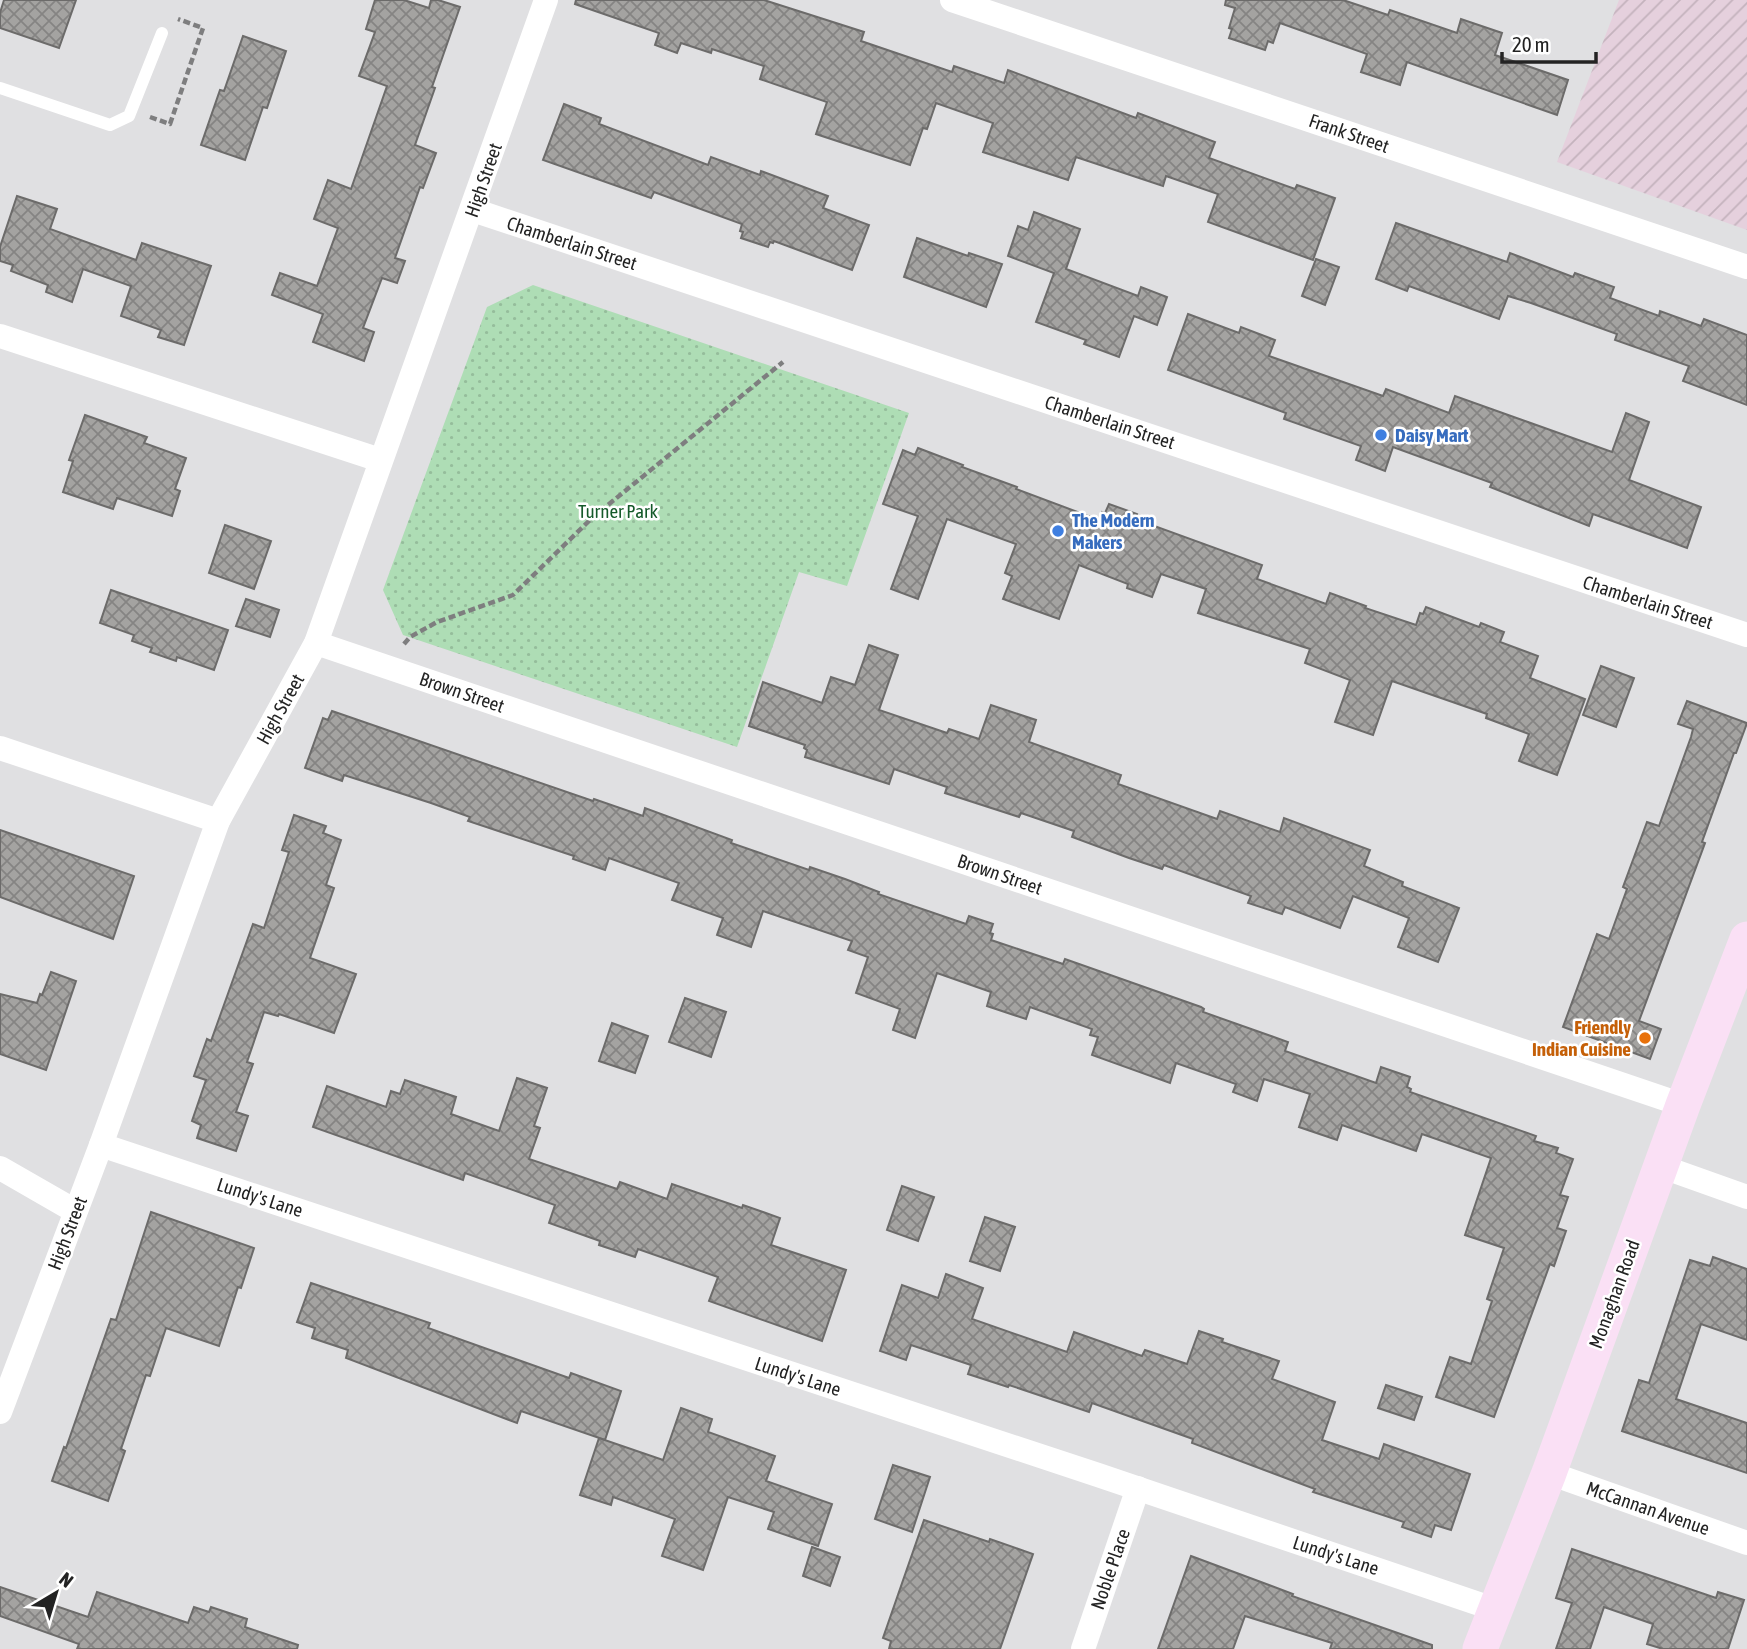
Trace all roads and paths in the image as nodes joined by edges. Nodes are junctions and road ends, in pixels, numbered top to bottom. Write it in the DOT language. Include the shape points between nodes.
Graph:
graph roads {
  1 [pos="546,0"];
  2 [pos="952,0"];
  3 [pos="162,33"];
  4 [pos="0,88"];
  5 [pos="473,209"];
  6 [pos="1747,267"];
  7 [pos="0,336"];
  8 [pos="783,362"];
  9 [pos="380,460"];
  10 [pos="1747,635"];
  11 [pos="316,643"];
  12 [pos="404,644"];
  13 [pos="0,748"];
  14 [pos="218,821"];
  15 [pos="1747,939"];
  16 [pos="1683,1105"];
  17 [pos="101,1144"];
  18 [pos="1660,1166"];
  19 [pos="0,1168"];
  20 [pos="1747,1197"];
  21 [pos="75,1211"];
  22 [pos="0,1412"];
  23 [pos="1549,1473"];
  24 [pos="1138,1488"];
  25 [pos="1747,1543"];
  26 [pos="1494,1609"];
  27 [pos="1083,1649"];
  28 [pos="1480,1649"];
  1 -- 5 [label="street, High Street"];
  2 -- 6 [label="street, Frank Street"];
  3 -- 4 [label="lane" via="129,116 110,125"];
  5 -- 9 [label="street, High Street"];
  5 -- 10 [label="street, Chamberlain Street"];
  7 -- 9 [label="street"];
  8 -- 12 [label="path" via="592,518 513,595 437,622"];
  9 -- 11 [label="street, High Street"];
  11 -- 14 [label="street, High Street"];
  11 -- 16 [label="street, Brown Street"];
  13 -- 14 [label="street"];
  14 -- 17 [label="street, High Street"];
  15 -- 16 [label="main road, Monaghan Road"];
  16 -- 18 [label="main road, Monaghan Road"];
  17 -- 21 [label="street, High Street"];
  17 -- 24 [label="street, Lundy's Lane"];
  18 -- 20 [label="street"];
  18 -- 23 [label="main road, Monaghan Road"];
  19 -- 21 [label="street"];
  21 -- 22 [label="street, High Street"];
  23 -- 25 [label="street, McCannan Avenue"];
  23 -- 26 [label="main road, Monaghan Road"];
  24 -- 26 [label="street, Lundy's Lane"];
  24 -- 27 [label="street, Noble Place"];
  26 -- 28 [label="main road, Monaghan Road"];
}
